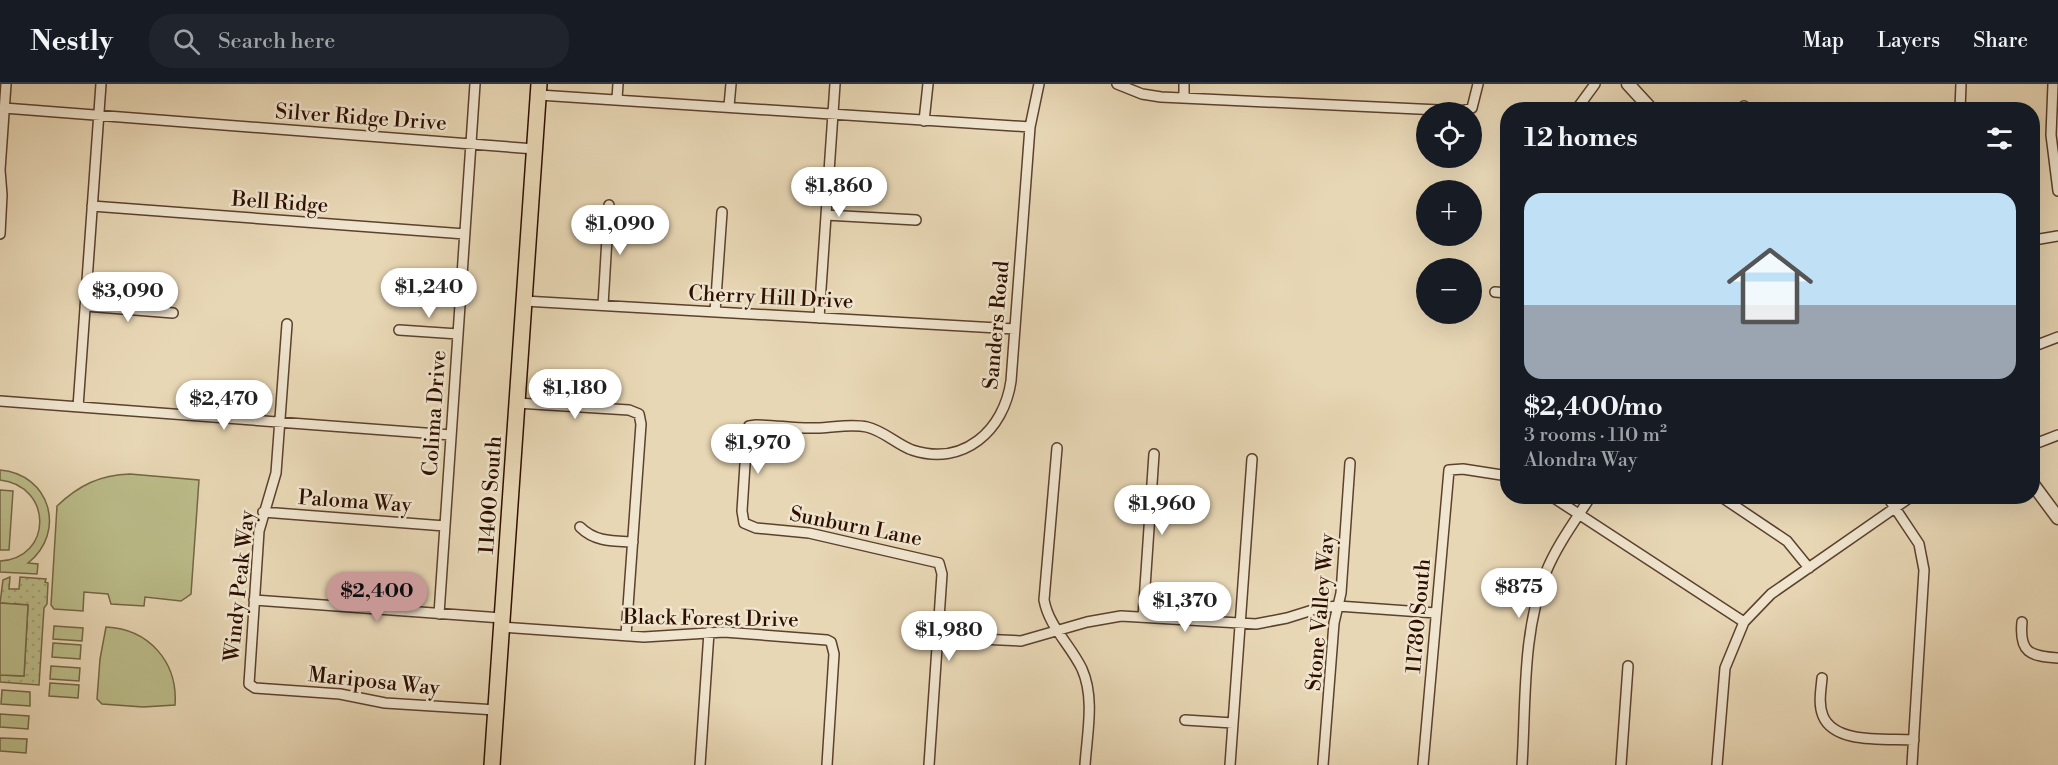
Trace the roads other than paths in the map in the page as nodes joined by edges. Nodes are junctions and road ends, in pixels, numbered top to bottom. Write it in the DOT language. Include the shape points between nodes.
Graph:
graph roads {
  1 [pos="6,84"];
  2 [pos="100,84"];
  3 [pos="476,84"];
  4 [pos="618,84"];
  5 [pos="731,84"];
  6 [pos="835,84"];
  7 [pos="928,84"];
  8 [pos="1039,84"];
  9 [pos="1117,84"];
  10 [pos="1184,84"];
  11 [pos="1478,84"];
  12 [pos="1595,84"];
  13 [pos="1628,84"];
  14 [pos="1961,84"];
  15 [pos="2053,84"];
  16 [pos="539,89"];
  17 [pos="1184,98"];
  18 [pos="617,99"];
  19 [pos="1582,102"];
  20 [pos="1645,102"];
  21 [pos="1960,102"];
  22 [pos="729,106"];
  23 [pos="4,108"];
  24 [pos="98,115"];
  25 [pos="833,116"];
  26 [pos="924,121"];
  27 [pos="1030,127"];
  28 [pos="471,143"];
  29 [pos="535,149"];
  30 [pos="0,161"];
  31 [pos="2058,191"];
  32 [pos="609,205"];
  33 [pos="92,206"];
  34 [pos="722,212"];
  35 [pos="826,215"];
  36 [pos="916,220"];
  37 [pos="0,234"];
  38 [pos="465,234"];
  39 [pos="2058,236"];
  40 [pos="2040,239"];
  41 [pos="1495,292"];
  42 [pos="1500,292"];
  43 [pos="524,301"];
  44 [pos="603,305"];
  45 [pos="85,306"];
  46 [pos="716,312"];
  47 [pos="173,313"];
  48 [pos="819,318"];
  49 [pos="287,324"];
  50 [pos="1015,329"];
  51 [pos="399,330"];
  52 [pos="458,334"];
  53 [pos="2058,337"];
  54 [pos="2040,344"];
  55 [pos="0,401"];
  56 [pos="517,403"];
  57 [pos="78,407"];
  58 [pos="280,422"];
  59 [pos="451,435"];
  60 [pos="2058,435"];
  61 [pos="2040,443"];
  62 [pos="1057,448"];
  63 [pos="1154,454"];
  64 [pos="1252,459"];
  65 [pos="1350,463"];
  66 [pos="1500,475"];
  67 [pos="2040,494"];
  68 [pos="1563,504"];
  69 [pos="1586,504"];
  70 [pos="1732,504"];
  71 [pos="1893,504"];
  72 [pos="1901,504"];
  73 [pos="1896,508"];
  74 [pos="263,512"];
  75 [pos="1579,514"];
  76 [pos="2058,518"];
  77 [pos="744,523"];
  78 [pos="445,526"];
  79 [pos="580,527"];
  80 [pos="633,542"];
  81 [pos="1809,568"];
  82 [pos="254,600"];
  83 [pos="1338,606"];
  84 [pos="1436,613"];
  85 [pos="439,614"];
  86 [pos="1143,617"];
  87 [pos="502,622"];
  88 [pos="1744,622"];
  89 [pos="2022,622"];
  90 [pos="1240,623"];
  91 [pos="709,632"];
  92 [pos="1058,632"];
  93 [pos="626,635"];
  94 [pos="937,637"];
  95 [pos="2058,658"];
  96 [pos="1628,666"];
  97 [pos="1822,678"];
  98 [pos="249,684"];
  99 [pos="496,710"];
  100 [pos="1185,720"];
  101 [pos="1233,723"];
  102 [pos="1914,740"];
  103 [pos="492,765"];
  104 [pos="700,765"];
  105 [pos="827,765"];
  106 [pos="929,765"];
  107 [pos="1085,765"];
  108 [pos="1230,765"];
  109 [pos="1323,765"];
  110 [pos="1423,765"];
  111 [pos="1522,765"];
  112 [pos="1621,765"];
  113 [pos="1717,765"];
  114 [pos="1912,765"];
  1 -- 23 [label="street"];
  2 -- 24 [label="street"];
  3 -- 28 [label="street, Colima Drive"];
  4 -- 18 [label="street"];
  5 -- 22 [label="street"];
  6 -- 25 [label="street"];
  7 -- 26 [label="street"];
  8 -- 27 [label="street, Sanders Road"];
  9 -- 17 [label="street" via="1142,94"];
  10 -- 17 [label="street"];
  11 -- 17 [label="street" via="1472,108 1461,111"];
  12 -- 19 [label="street"];
  13 -- 20 [label="street"];
  14 -- 21 [label="street"];
  15 -- 31 [label="street" via="2051,135"];
  16 -- 18 [label="street"];
  16 -- 29 [label="main road, 11400 South"];
  18 -- 22 [label="street"];
  22 -- 25 [label="street"];
  23 -- 24 [label="street, Silver Ridge Drive"];
  23 -- 30 [label="street"];
  24 -- 28 [label="street, Silver Ridge Drive"];
  24 -- 33 [label="street"];
  25 -- 26 [label="street"];
  25 -- 35 [label="street"];
  26 -- 27 [label="street"];
  27 -- 50 [label="street, Sanders Road"];
  28 -- 29 [label="street, Silver Ridge Drive"];
  28 -- 38 [label="street, Colima Drive"];
  29 -- 43 [label="main road, 11400 South"];
  30 -- 37 [label="street"];
  32 -- 44 [label="street"];
  33 -- 38 [label="street, Bell Ridge"];
  33 -- 45 [label="street"];
  34 -- 46 [label="street"];
  35 -- 36 [label="street"];
  35 -- 48 [label="street"];
  38 -- 52 [label="street, Colima Drive"];
  39 -- 40 [label="street"];
  41 -- 42 [label="street"];
  43 -- 44 [label="street, Cherry Hill Drive"];
  43 -- 56 [label="main road, 11400 South"];
  44 -- 46 [label="street, Cherry Hill Drive"];
  45 -- 47 [label="street"];
  45 -- 57 [label="street"];
  46 -- 48 [label="street, Cherry Hill Drive"];
  48 -- 50 [label="street, Cherry Hill Drive"];
  49 -- 58 [label="street, Windy Peak Way"];
  50 -- 77 [label="street, Sanders Road" via="1005,410 985,436 958,450 914,450 878,431 858,426 749,426"];
  51 -- 52 [label="street"];
  52 -- 59 [label="street, Colima Drive"];
  53 -- 54 [label="street"];
  55 -- 57 [label="street"];
  56 -- 80 [label="street" via="630,410 639,414"];
  56 -- 87 [label="main road, 11400 South"];
  57 -- 58 [label="street"];
  58 -- 59 [label="street"];
  58 -- 74 [label="street, Windy Peak Way" via="276,473"];
  59 -- 78 [label="street, Colima Drive"];
  60 -- 61 [label="street"];
  62 -- 92 [label="street" via="1044,600"];
  63 -- 86 [label="street"];
  64 -- 90 [label="street"];
  65 -- 83 [label="street, Stone Valley Way"];
  66 -- 84 [label="street, 11780 South" via="1449,470"];
  67 -- 76 [label="street"];
  68 -- 75 [label="street"];
  69 -- 75 [label="street"];
  70 -- 81 [label="street" via="1779,535"];
  71 -- 73 [label="street"];
  72 -- 73 [label="street"];
  73 -- 81 [label="street"];
  73 -- 102 [label="street" via="1919,544 1924,570"];
  74 -- 78 [label="street, Paloma Way"];
  74 -- 82 [label="street, Windy Peak Way"];
  75 -- 88 [label="street"];
  75 -- 111 [label="street" via="1546,571 1533,614"];
  77 -- 94 [label="street, Sunburn Lane" via="935,560 942,574"];
  78 -- 85 [label="street, Colima Drive"];
  79 -- 80 [label="street" via="588,536 600,540"];
  80 -- 93 [label="street"];
  81 -- 88 [label="street" via="1771,594"];
  82 -- 85 [label="street, Black Forest Drive"];
  82 -- 98 [label="street, Windy Peak Way"];
  83 -- 84 [label="street"];
  83 -- 90 [label="street" via="1272,622"];
  83 -- 109 [label="street, Stone Valley Way"];
  84 -- 110 [label="street, 11780 South"];
  85 -- 87 [label="street, Black Forest Drive"];
  86 -- 90 [label="street"];
  86 -- 92 [label="street" via="1104,618"];
  87 -- 93 [label="street, Black Forest Drive"];
  87 -- 99 [label="main road, 11400 South"];
  88 -- 113 [label="street" via="1725,668"];
  89 -- 95 [label="street" via="2021,636 2027,651"];
  90 -- 101 [label="street"];
  91 -- 93 [label="street, Black Forest Drive" via="660,637"];
  91 -- 104 [label="street"];
  91 -- 105 [label="street, Black Forest Drive" via="831,642 834,654"];
  92 -- 94 [label="street" via="1014,642"];
  92 -- 107 [label="street" via="1086,679 1089,707"];
  94 -- 106 [label="street, Sunburn Lane"];
  96 -- 112 [label="street"];
  97 -- 102 [label="street" via="1821,708 1834,729 1851,735"];
  98 -- 99 [label="street, Mariposa Way" via="255,688 340,694 385,703"];
  99 -- 103 [label="main road, 11400 South"];
  100 -- 101 [label="street"];
  101 -- 108 [label="street"];
  102 -- 114 [label="street"];
}
